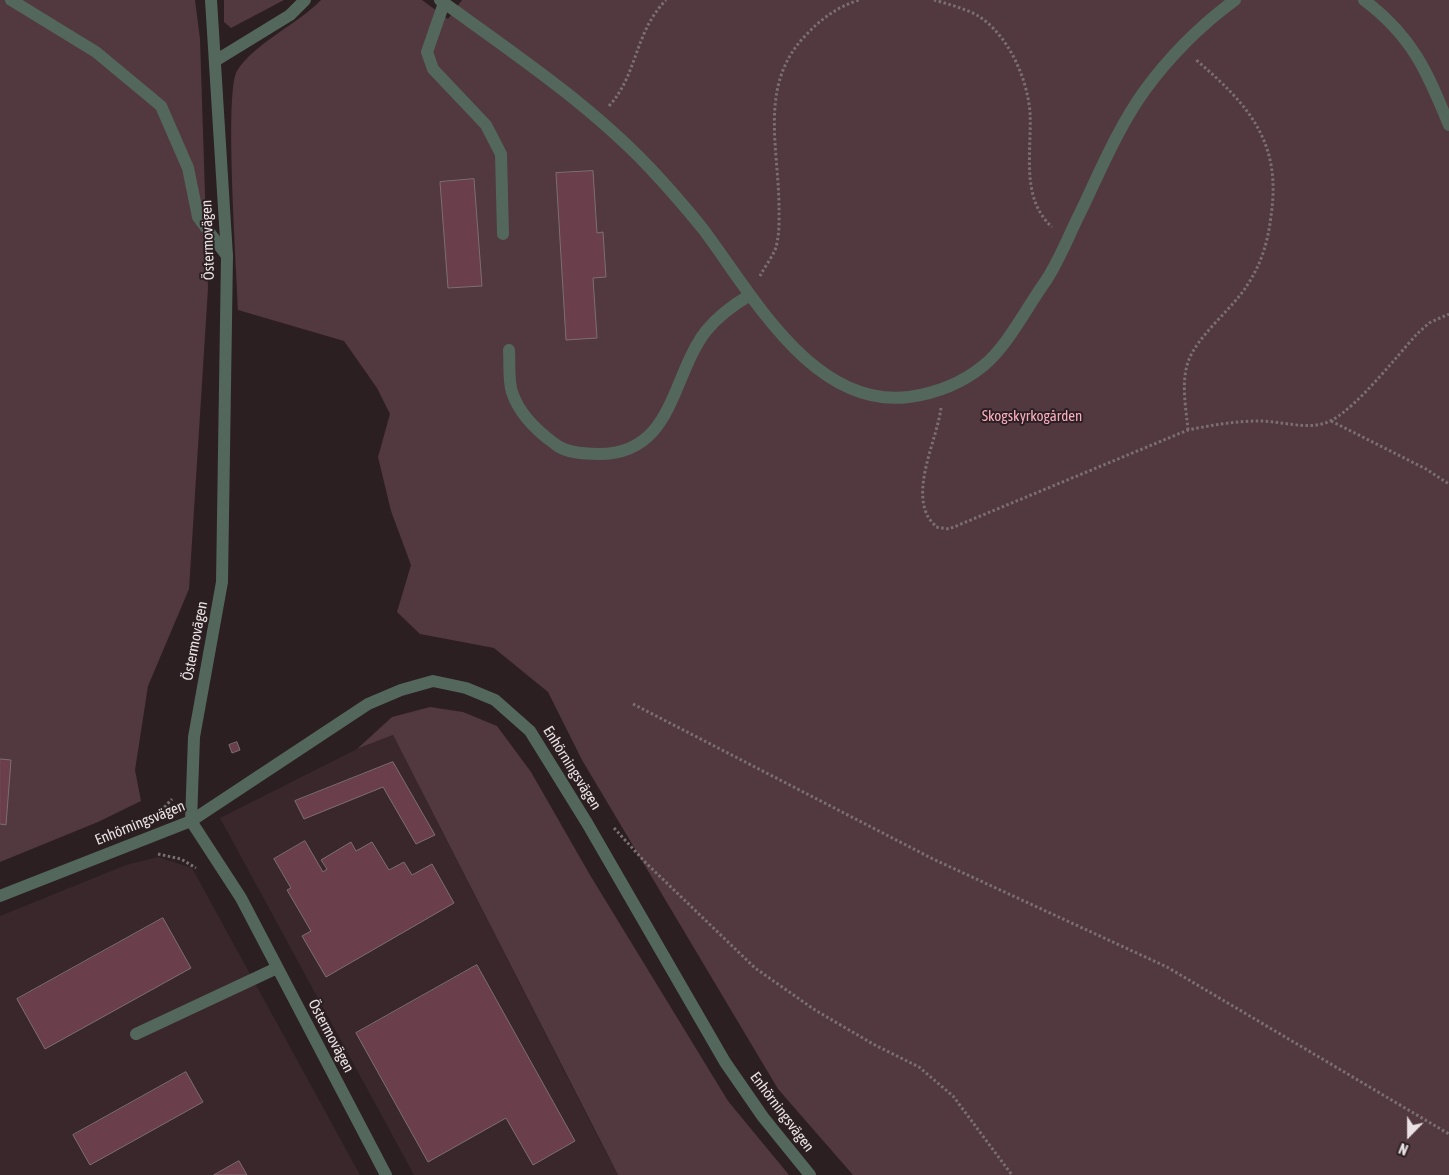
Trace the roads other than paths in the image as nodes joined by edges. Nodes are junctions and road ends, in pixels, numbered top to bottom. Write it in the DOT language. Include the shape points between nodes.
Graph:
graph roads {
  1 [pos="12,0"];
  2 [pos="211,0"];
  3 [pos="305,0"];
  4 [pos="1235,0"];
  5 [pos="1364,0"];
  6 [pos="442,2"];
  7 [pos="215,61"];
  8 [pos="1449,125"];
  9 [pos="503,234"];
  10 [pos="227,256"];
  11 [pos="750,295"];
  12 [pos="509,350"];
  13 [pos="191,821"];
  14 [pos="0,896"];
  15 [pos="277,968"];
  16 [pos="136,1034"];
  17 [pos="382,1174"];
  18 [pos="810,1175"];
  1 -- 10 [label="street" via="96,52 161,106 188,168 198,217"];
  2 -- 7 [label="street, Östermovägen"];
  3 -- 7 [label="street" via="290,15"];
  4 -- 11 [label="street" via="1215,14 1145,90 1126,121 1048,277 985,365 943,390 900,398 850,390 805,360"];
  5 -- 8 [label="street" via="1384,15 1405,38 1429,76"];
  6 -- 9 [label="street" via="428,52 433,69 486,125 501,154"];
  6 -- 11 [label="street" via="599,118 649,167 701,227"];
  7 -- 10 [label="street, Östermovägen"];
  10 -- 13 [label="street, Östermovägen" via="222,582 194,737"];
  11 -- 12 [label="street" via="724,311 706,332 656,429 637,444 611,454 583,454 558,447 539,432 522,412 511,391"];
  13 -- 14 [label="street, Enhörningsvägen"];
  13 -- 15 [label="street, Östermovägen" via="241,898"];
  13 -- 18 [label="street, Enhörningsvägen" via="368,704 401,690 433,681 466,688 495,700 530,731 725,1062 763,1117"];
  15 -- 16 [label="street"];
  15 -- 17 [label="street, Östermovägen"];
}
